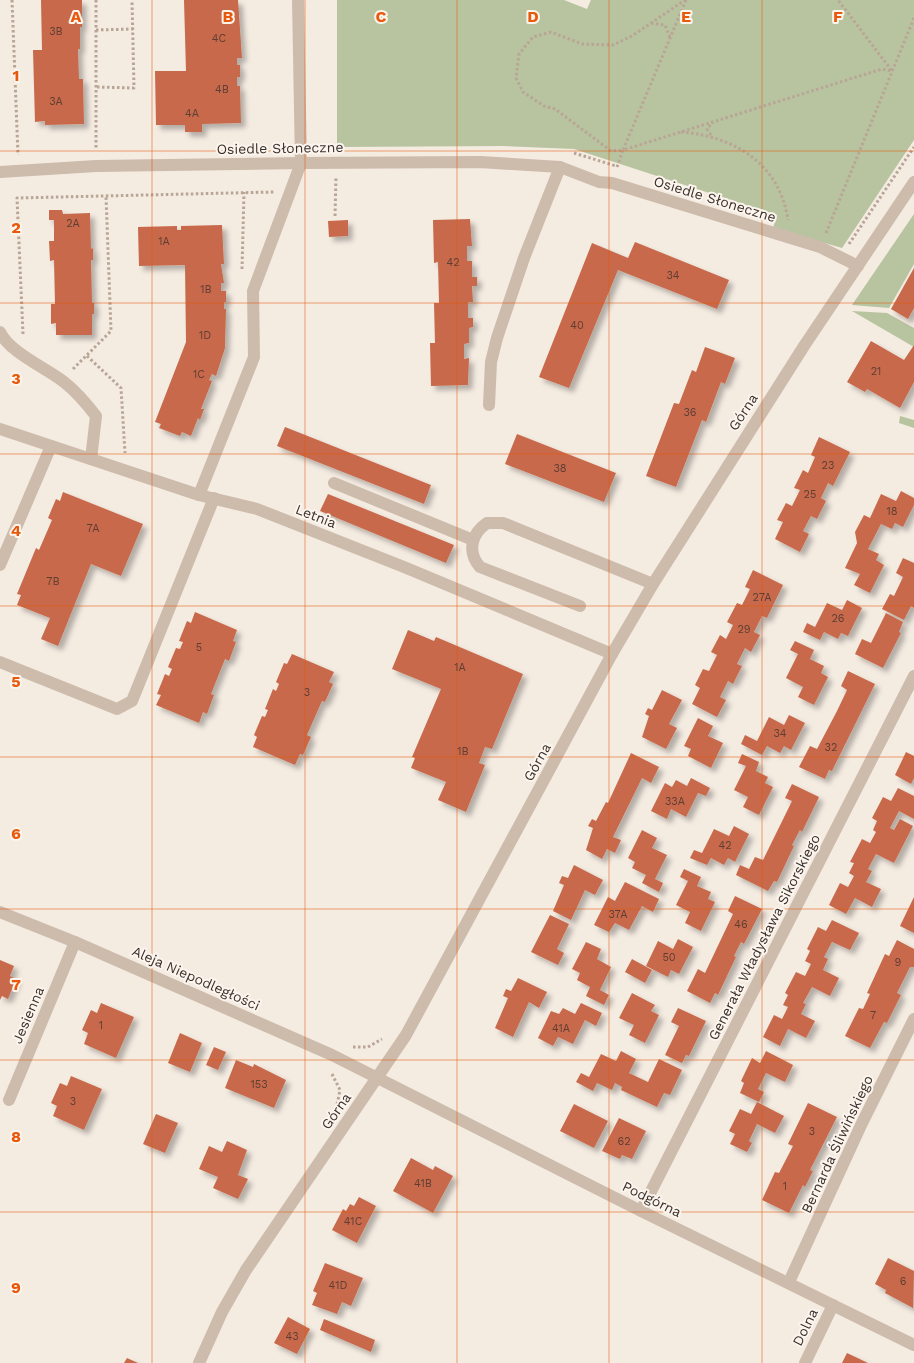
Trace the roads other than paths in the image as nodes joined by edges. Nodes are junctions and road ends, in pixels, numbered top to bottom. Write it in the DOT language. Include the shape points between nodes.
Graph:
graph roads {
  1 [pos="298,0"];
  2 [pos="301,163"];
  3 [pos="560,167"];
  4 [pos="0,172"];
  5 [pos="914,182"];
  6 [pos="858,266"];
  7 [pos="0,332"];
  8 [pos="490,405"];
  9 [pos="0,429"];
  10 [pos="51,446"];
  11 [pos="91,459"];
  12 [pos="334,483"];
  13 [pos="199,495"];
  14 [pos="214,498"];
  15 [pos="474,540"];
  16 [pos="0,565"];
  17 [pos="653,584"];
  18 [pos="580,606"];
  19 [pos="612,654"];
  20 [pos="0,662"];
  21 [pos="914,676"];
  22 [pos="0,912"];
  23 [pos="76,942"];
  24 [pos="914,1018"];
  25 [pos="378,1077"];
  26 [pos="9,1100"];
  27 [pos="641,1211"];
  28 [pos="789,1282"];
  29 [pos="833,1304"];
  30 [pos="914,1345"];
  31 [pos="199,1363"];
  32 [pos="805,1363"];
  1 -- 2 [label="street"];
  2 -- 3 [label="street, Osiedle Słoneczne" via="480,162"];
  2 -- 4 [label="street, Osiedle Słoneczne" via="96,166"];
  2 -- 13 [label="street" via="253,292 254,357"];
  3 -- 6 [label="street, Osiedle Słoneczne" via="599,182 612,183 820,247"];
  3 -- 8 [label="street" via="497,338 491,362"];
  5 -- 6 [label="street, Górna"];
  6 -- 17 [label="street, Górna" via="742,441"];
  7 -- 11 [label="street" via="17,349 82,397 96,416"];
  9 -- 10 [label="street, Letnia"];
  10 -- 11 [label="street, Letnia"];
  10 -- 16 [label="street"];
  11 -- 13 [label="street, Letnia"];
  12 -- 15 [label="street"];
  13 -- 14 [label="street, Letnia"];
  14 -- 19 [label="street, Letnia" via="257,510 386,560"];
  14 -- 20 [label="street" via="132,701 117,710"];
  15 -- 17 [label="street" via="487,523 503,523"];
  15 -- 18 [label="street" via="472,554 480,567"];
  17 -- 19 [label="street, Górna"];
  19 -- 25 [label="street, Górna" via="411,1026"];
  21 -- 27 [label="street, Generała Władysława Sikorskiego"];
  22 -- 23 [label="street, Aleja Niepodległości"];
  23 -- 25 [label="street, Aleja Niepodległości"];
  23 -- 26 [label="street, Jesienna"];
  24 -- 28 [label="street, Bernarda Śliwińskiego"];
  25 -- 27 [label="street, Podgórna"];
  25 -- 31 [label="street, Górna" via="246,1270"];
  27 -- 28 [label="street, Podgórna"];
  28 -- 29 [label="street, Podgórna"];
  29 -- 30 [label="street, Podgórna"];
  29 -- 32 [label="street, Dolna"];
}
